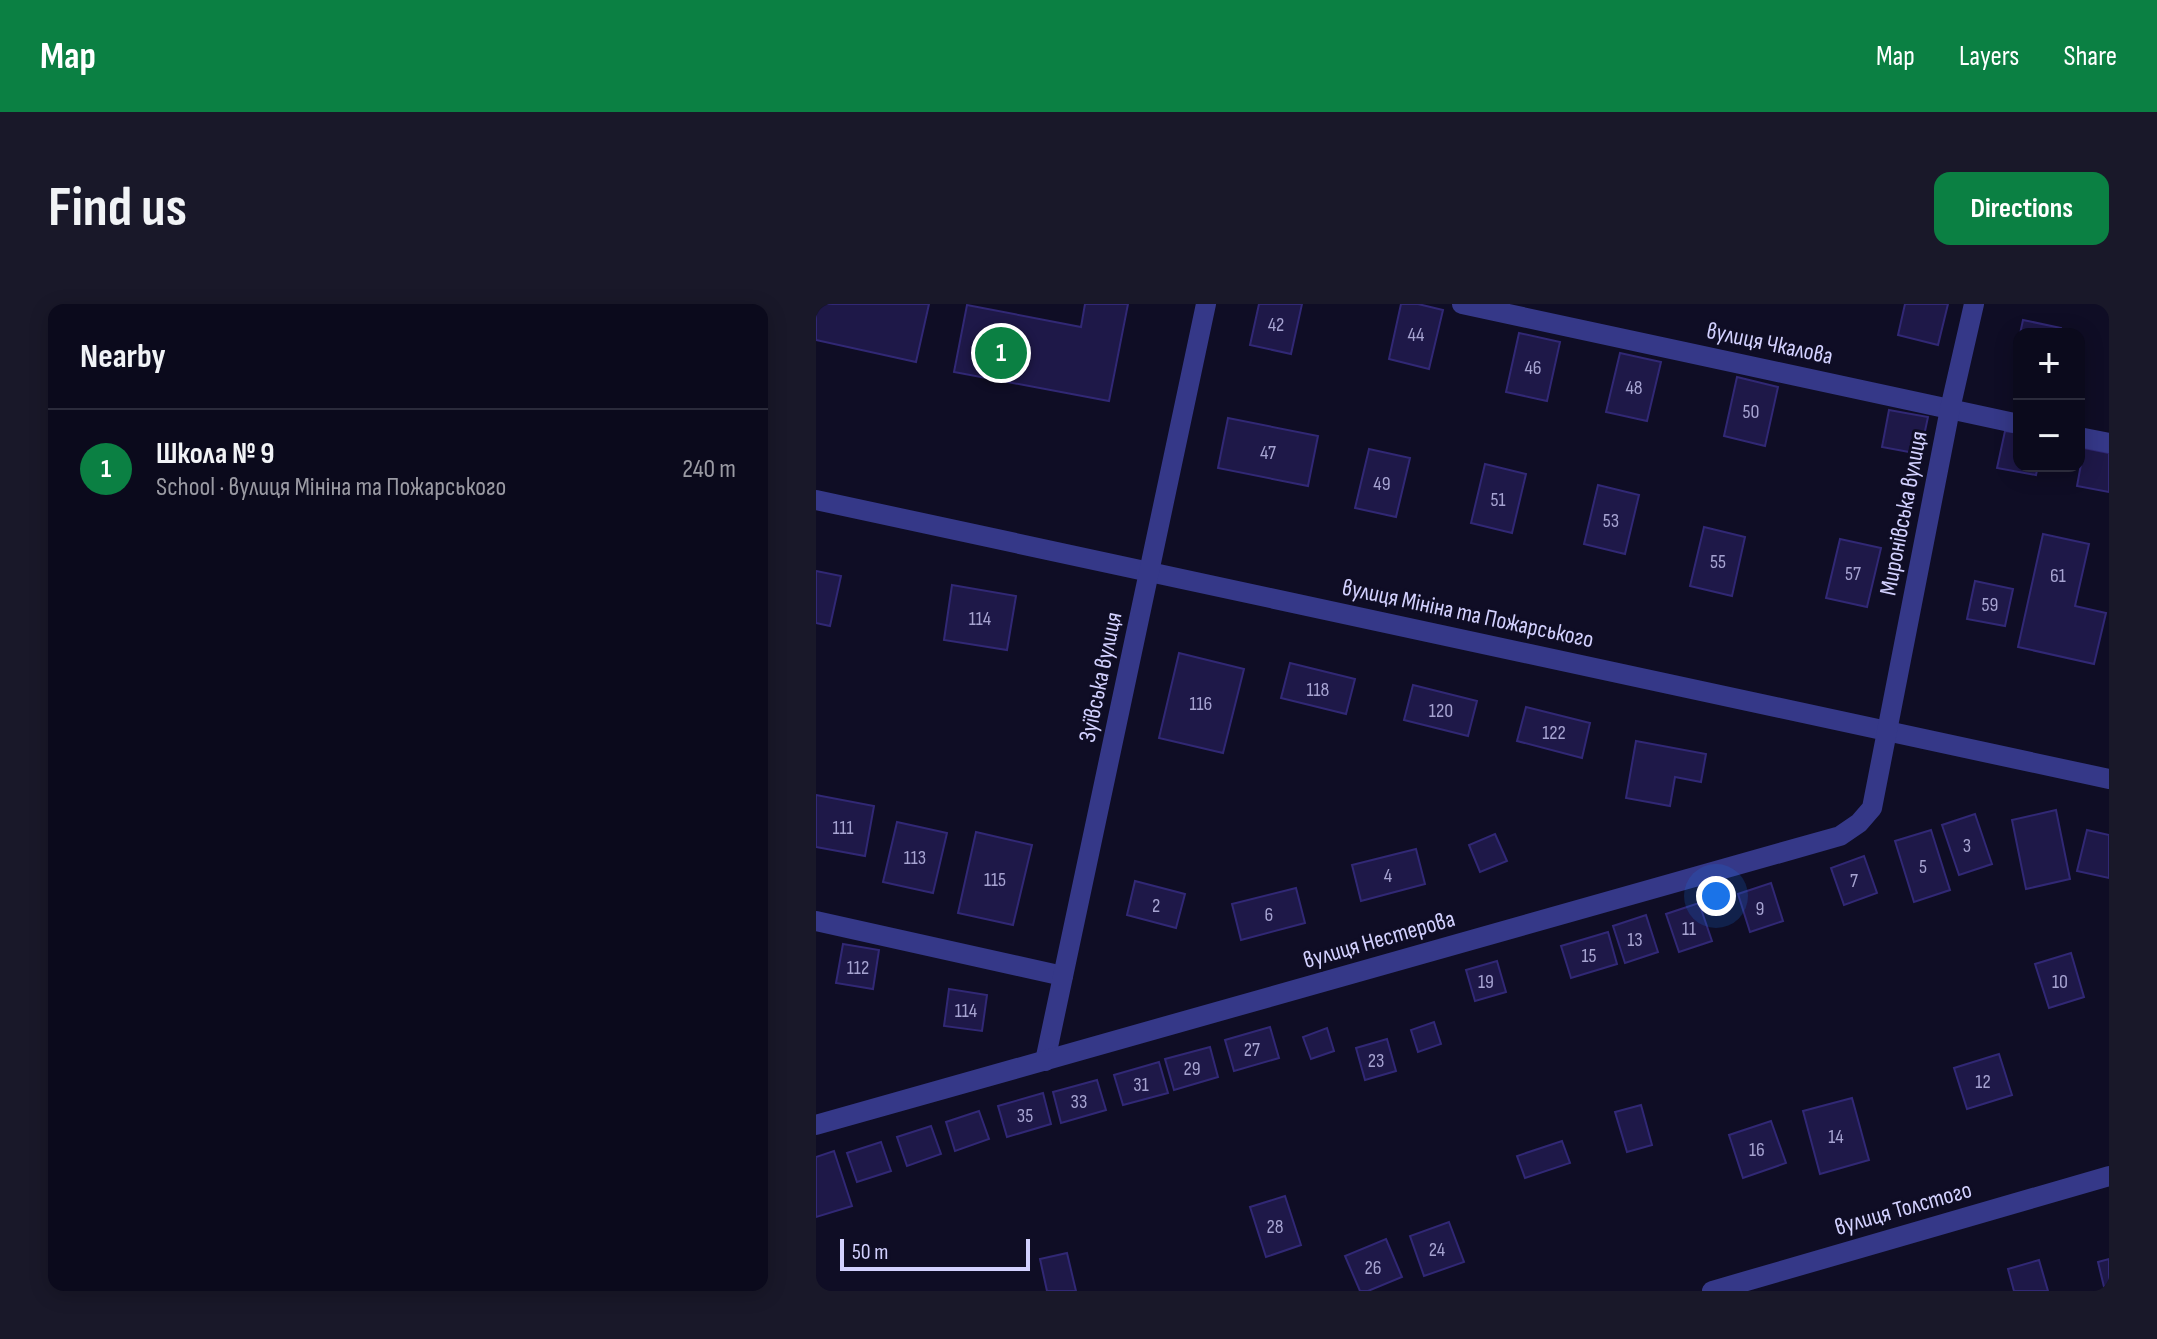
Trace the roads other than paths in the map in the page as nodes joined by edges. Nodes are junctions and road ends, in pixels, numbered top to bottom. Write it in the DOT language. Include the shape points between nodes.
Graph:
graph roads {
  1 [pos="1206,304"];
  2 [pos="1462,304"];
  3 [pos="1974,304"];
  4 [pos="1950,409"];
  5 [pos="2013,423"];
  6 [pos="2085,438"];
  7 [pos="2109,443"];
  8 [pos="816,500"];
  9 [pos="1150,570"];
  10 [pos="1888,732"];
  11 [pos="2109,779"];
  12 [pos="816,921"];
  13 [pos="1063,976"];
  14 [pos="1045,1061"];
  15 [pos="816,1125"];
  16 [pos="2109,1176"];
  17 [pos="1712,1291"];
  1 -- 9 [label="street, Зуївська вулиця"];
  2 -- 4 [label="street, вулиця Чкалова"];
  3 -- 4 [label="street, Миронівська вулиця"];
  4 -- 5 [label="street, вулиця Чкалова"];
  4 -- 10 [label="street, Миронівська вулиця"];
  6 -- 7 [label="street"];
  8 -- 9 [label="street, вулиця Мініна та Пожарського"];
  9 -- 10 [label="street, вулиця Мініна та Пожарського"];
  9 -- 13 [label="street, Зуївська вулиця"];
  10 -- 11 [label="street, вулиця Мініна та Пожарського"];
  10 -- 14 [label="street, вулиця Нестерова" via="1872,808 1840,836"];
  12 -- 13 [label="street"];
  13 -- 14 [label="street, Зуївська вулиця"];
  14 -- 15 [label="street, вулиця Нестерова"];
  16 -- 17 [label="street, вулиця Толстого"];
}
